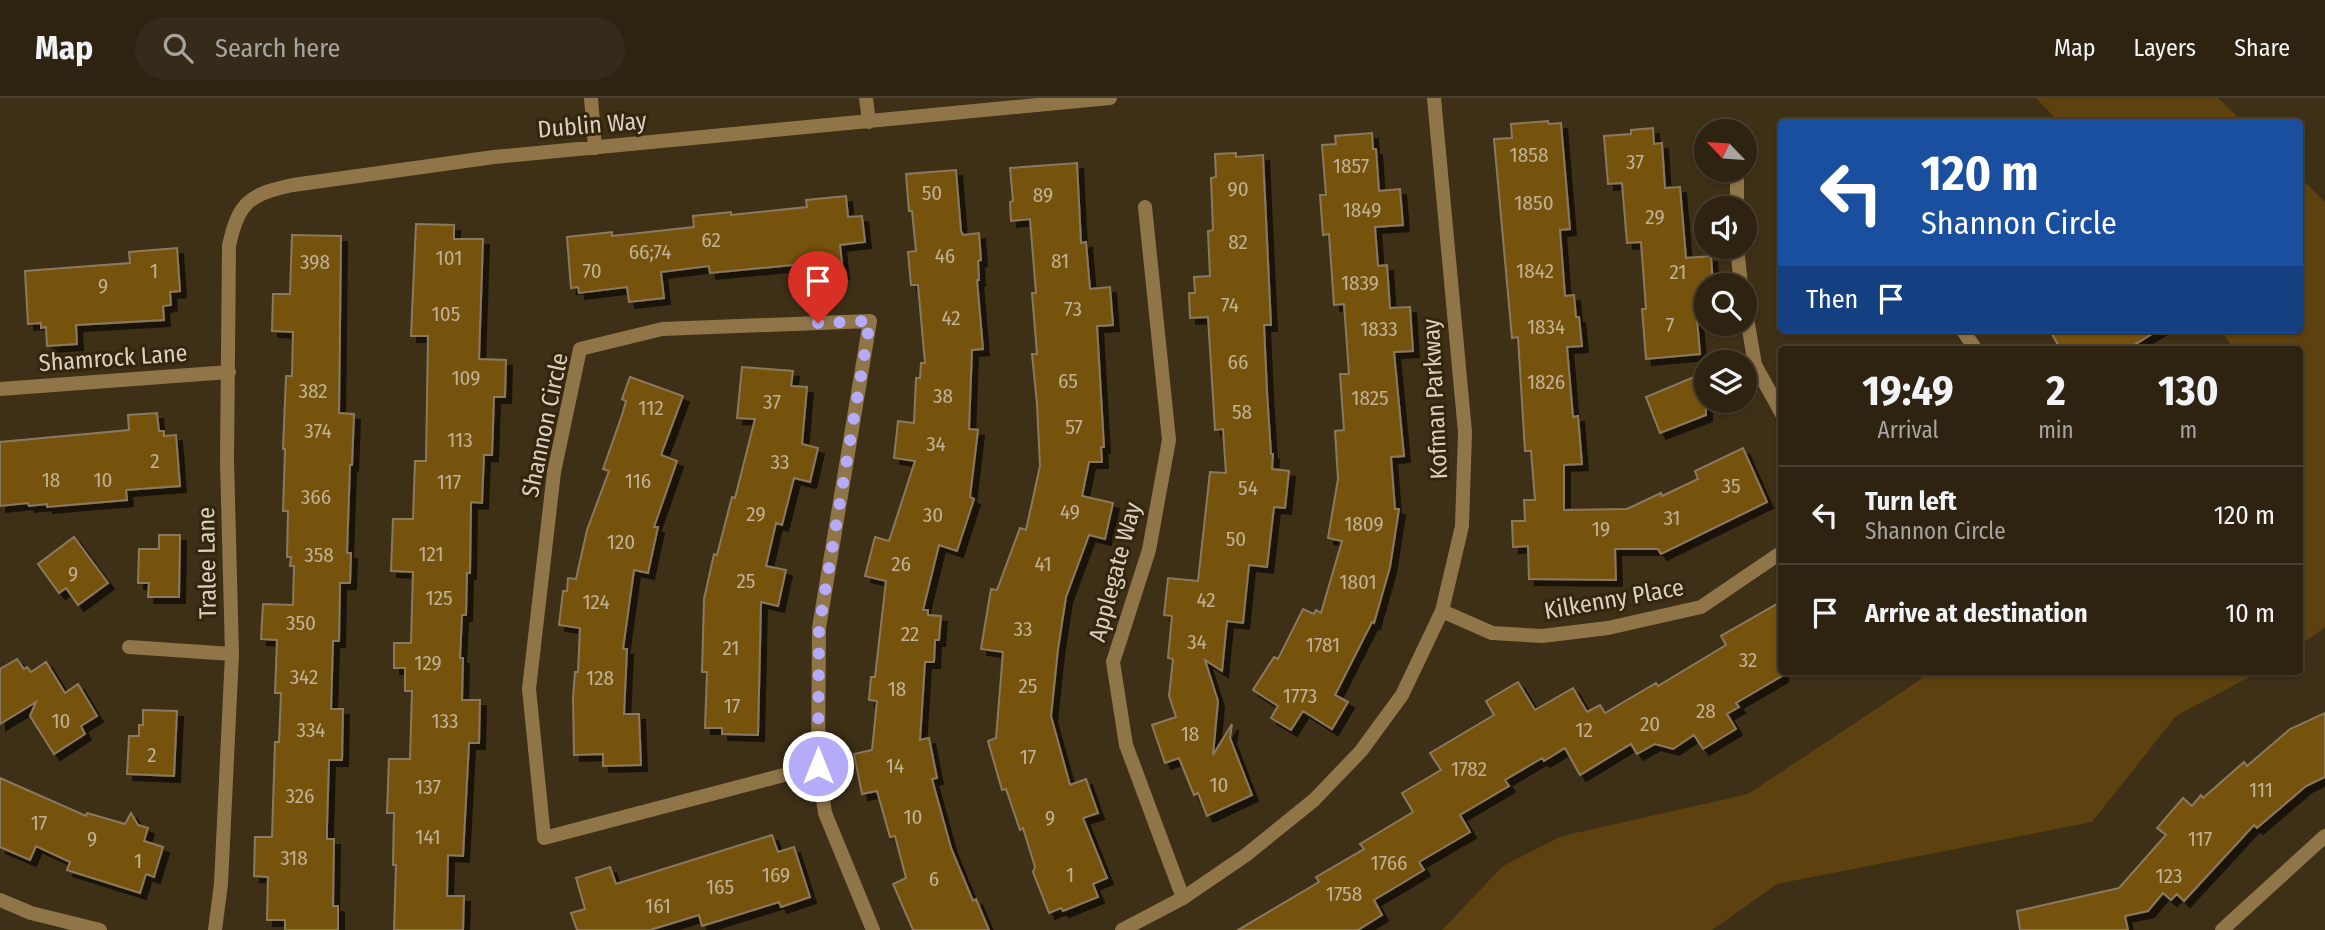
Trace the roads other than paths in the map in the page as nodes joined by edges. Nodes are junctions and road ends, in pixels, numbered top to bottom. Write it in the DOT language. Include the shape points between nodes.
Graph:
graph roads {
  1 [pos="591,98"];
  2 [pos="866,98"];
  3 [pos="1110,98"];
  4 [pos="1434,98"];
  5 [pos="869,122"];
  6 [pos="595,148"];
  7 [pos="249,200"];
  8 [pos="1145,207"];
  9 [pos="1750,336"];
  10 [pos="229,372"];
  11 [pos="0,389"];
  12 [pos="1778,407"];
  13 [pos="1778,555"];
  14 [pos="1442,611"];
  15 [pos="129,648"];
  16 [pos="232,653"];
  17 [pos="818,766"];
  18 [pos="2325,836"];
  19 [pos="1183,898"];
  20 [pos="0,900"];
  21 [pos="100,930"];
  22 [pos="215,930"];
  23 [pos="873,930"];
  24 [pos="1122,930"];
  25 [pos="2222,930"];
  1 -- 6 [label="street"];
  2 -- 5 [label="street"];
  3 -- 5 [label="street, Dublin Way"];
  4 -- 14 [label="street, Kofman Parkway" via="1465,432 1462,526"];
  5 -- 6 [label="street, Dublin Way"];
  6 -- 7 [label="street, Dublin Way" via="365,173 269,190"];
  7 -- 10 [label="street, Tralee Lane" via="234,221 229,246"];
  8 -- 19 [label="street, Applegate Way" via="1169,440 1149,550 1113,662 1126,745"];
  9 -- 12 [label="street" via="1755,365"];
  10 -- 11 [label="street, Shamrock Lane"];
  10 -- 16 [label="street, Tralee Lane"];
  13 -- 14 [label="street, Kilkenny Place" via="1700,607 1608,628 1542,636 1492,633"];
  14 -- 19 [label="street, Kofman Parkway" via="1402,695 1361,751 1314,800"];
  15 -- 16 [label="street"];
  16 -- 22 [label="street, Tralee Lane"];
  17 -- 17 [label="street, Shannon Circle" via="819,628 870,321 662,329 580,349 554,472 529,690 544,838"];
  17 -- 23 [label="street, Shannon Circle" via="825,813"];
  18 -- 25 [label="street"];
  19 -- 24 [label="street, Kofman Parkway"];
  20 -- 21 [label="street" via="32,914"];
}
